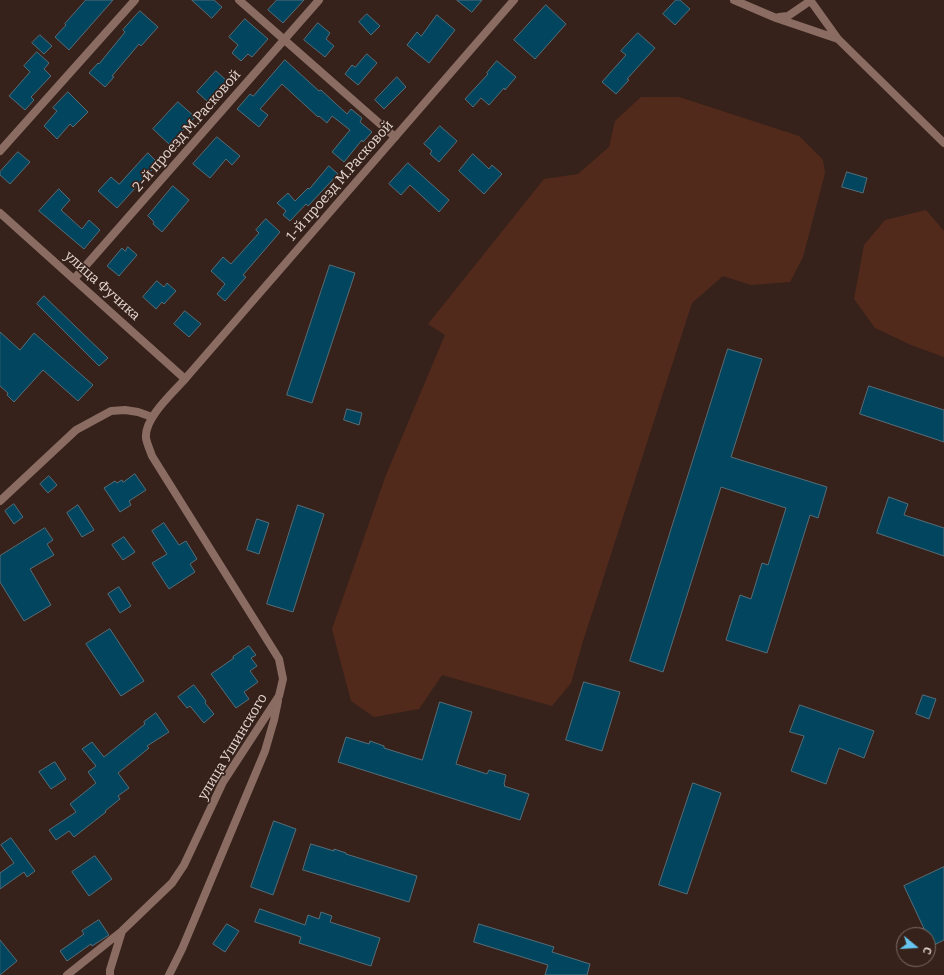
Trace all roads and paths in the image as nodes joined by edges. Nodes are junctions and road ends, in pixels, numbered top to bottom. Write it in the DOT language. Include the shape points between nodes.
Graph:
graph roads {
  1 [pos="135,0"];
  2 [pos="239,0"];
  3 [pos="319,0"];
  4 [pos="514,0"];
  5 [pos="734,0"];
  6 [pos="810,1"];
  7 [pos="776,18"];
  8 [pos="838,39"];
  9 [pos="284,40"];
  10 [pos="395,137"];
  11 [pos="944,143"];
  12 [pos="0,152"];
  13 [pos="0,213"];
  14 [pos="74,279"];
  15 [pos="185,379"];
  16 [pos="152,417"];
  17 [pos="0,501"];
  18 [pos="279,696"];
  19 [pos="122,931"];
  20 [pos="67,975"];
  21 [pos="110,975"];
  22 [pos="169,975"];
  1 -- 12 [label="street"];
  2 -- 9 [label="street"];
  3 -- 9 [label="street, 2-й проезд М.Расковой"];
  4 -- 10 [label="street, 1-й проезд М.Расковой"];
  5 -- 7 [label="street"];
  6 -- 7 [label="street" via="788,16"];
  6 -- 8 [label="street"];
  7 -- 8 [label="street"];
  8 -- 11 [label="street"];
  9 -- 10 [label="street"];
  9 -- 14 [label="street, 2-й проезд М.Расковой"];
  10 -- 15 [label="street, 1-й проезд М.Расковой"];
  13 -- 14 [label="street, улица Фучика"];
  14 -- 15 [label="street, улица Фучика"];
  15 -- 16 [label="street, улица Ушинского"];
  16 -- 17 [label="street" via="125,410 110,411 76,430"];
  16 -- 18 [label="street, улица Ушинского" via="146,430 152,456 279,659 283,679"];
  18 -- 19 [label="street, улица Ушинского" via="223,782 184,866 172,882"];
  18 -- 22 [label="street" via="265,751"];
  19 -- 20 [label="street, улица Ушинского"];
  19 -- 21 [label="street"];
}
